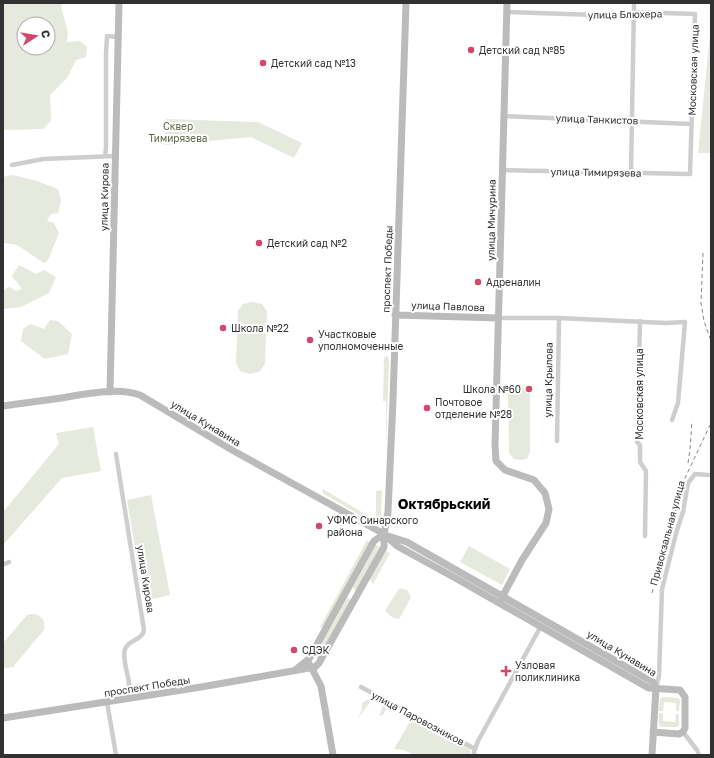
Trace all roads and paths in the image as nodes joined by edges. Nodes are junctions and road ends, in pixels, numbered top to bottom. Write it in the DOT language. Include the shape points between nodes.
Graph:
graph roads {
  1 [pos="119,3"];
  2 [pos="406,3"];
  3 [pos="507,3"];
  4 [pos="634,3"];
  5 [pos="507,12"];
  6 [pos="634,12"];
  7 [pos="695,14"];
  8 [pos="118,37"];
  9 [pos="503,116"];
  10 [pos="631,121"];
  11 [pos="691,124"];
  12 [pos="105,156"];
  13 [pos="115,156"];
  14 [pos="12,165"];
  15 [pos="502,170"];
  16 [pos="631,172"];
  17 [pos="690,174"];
  18 [pos="395,315"];
  19 [pos="499,318"];
  20 [pos="559,318"];
  21 [pos="640,321"];
  22 [pos="110,392"];
  23 [pos="3,406"];
  24 [pos="672,420"];
  25 [pos="557,442"];
  26 [pos="116,454"];
  27 [pos="709,475"];
  28 [pos="384,534"];
  29 [pos="645,536"];
  30 [pos="9,562"];
  31 [pos="3,563"];
  32 [pos="346,592"];
  33 [pos="356,597"];
  34 [pos="501,600"];
  35 [pos="541,626"];
  36 [pos="309,658"];
  37 [pos="319,663"];
  38 [pos="312,669"];
  39 [pos="294,670"];
  40 [pos="321,686"];
  41 [pos="361,687"];
  42 [pos="656,688"];
  43 [pos="126,699"];
  44 [pos="107,702"];
  45 [pos="3,718"];
  46 [pos="653,732"];
  47 [pos="683,732"];
  48 [pos="475,749"];
  49 [pos="116,755"];
  50 [pos="333,755"];
  51 [pos="474,755"];
  52 [pos="652,755"];
  53 [pos="699,755"];
  1 -- 8 [label="street, улица Кирова"];
  2 -- 18 [label="street, проспект Победы"];
  3 -- 5 [label="street, улица Мичурина"];
  4 -- 6 [label="street"];
  5 -- 6 [label="street, улица Блюхера" via="626,16"];
  5 -- 9 [label="street, улица Мичурина"];
  6 -- 7 [label="street, улица Блюхера"];
  6 -- 10 [label="street"];
  7 -- 11 [label="street, Московская улица"];
  8 -- 12 [label="street" via="108,36 106,54"];
  8 -- 13 [label="street, улица Кирова"];
  9 -- 10 [label="street, улица Танкистов"];
  9 -- 15 [label="street, улица Мичурина"];
  10 -- 11 [label="street, улица Танкистов"];
  10 -- 16 [label="street"];
  11 -- 17 [label="street, Московская улица"];
  12 -- 13 [label="street"];
  12 -- 14 [label="street" via="43,159"];
  13 -- 22 [label="street, улица Кирова"];
  15 -- 16 [label="street, улица Тимирязева"];
  15 -- 19 [label="street, улица Мичурина"];
  16 -- 17 [label="street, улица Тимирязева"];
  18 -- 19 [label="street, улица Павлова"];
  18 -- 28 [label="street, проспект Победы" via="388,512"];
  19 -- 20 [label="street"];
  19 -- 34 [label="street, улица Мичурина" via="496,461 505,470 534,480 545,493 548,510 546,523 522,560"];
  20 -- 21 [label="street"];
  20 -- 25 [label="street, улица Крылова"];
  21 -- 24 [label="street" via="685,322 678,403"];
  21 -- 29 [label="street, Московская улица" via="637,442 640,444 640,462 646,471"];
  22 -- 23 [label="street, улица Кунавина"];
  22 -- 28 [label="street, улица Кунавина" via="140,395 232,450"];
  26 -- 43 [label="street, улица Кирова" via="144,630 140,638 125,648 129,682"];
  27 -- 42 [label="street, Привокзальная улица" via="695,474 688,483 684,512 662,589 659,676"];
  28 -- 32 [label="street, проспект Победы" via="374,542"];
  28 -- 33 [label="street, проспект Победы" via="384,547"];
  28 -- 34 [label="street, улица Кунавина" via="397,546"];
  30 -- 31 [label="street"];
  32 -- 33 [label="street"];
  32 -- 36 [label="street, проспект Победы"];
  33 -- 37 [label="street, проспект Победы"];
  34 -- 35 [label="street, улица Кунавина"];
  34 -- 42 [label="street, улица Кунавина" via="653,682"];
  35 -- 42 [label="street, улица Кунавина" via="645,686"];
  35 -- 48 [label="street"];
  36 -- 38 [label="street"];
  36 -- 39 [label="street, проспект Победы"];
  37 -- 38 [label="street, проспект Победы"];
  37 -- 40 [label="street"];
  38 -- 39 [label="street, проспект Победы"];
  38 -- 40 [label="street"];
  39 -- 43 [label="street, проспект Победы"];
  40 -- 50 [label="street"];
  41 -- 48 [label="street, улица Паровозников"];
  42 -- 46 [label="street, Привокзальная улица"];
  42 -- 47 [label="street" via="680,690 683,693"];
  43 -- 44 [label="street, проспект Победы"];
  44 -- 45 [label="street, проспект Победы"];
  44 -- 49 [label="street"];
  46 -- 47 [label="street"];
  46 -- 52 [label="street, Привокзальная улица"];
  47 -- 53 [label="street"];
  48 -- 51 [label="street"];
}
